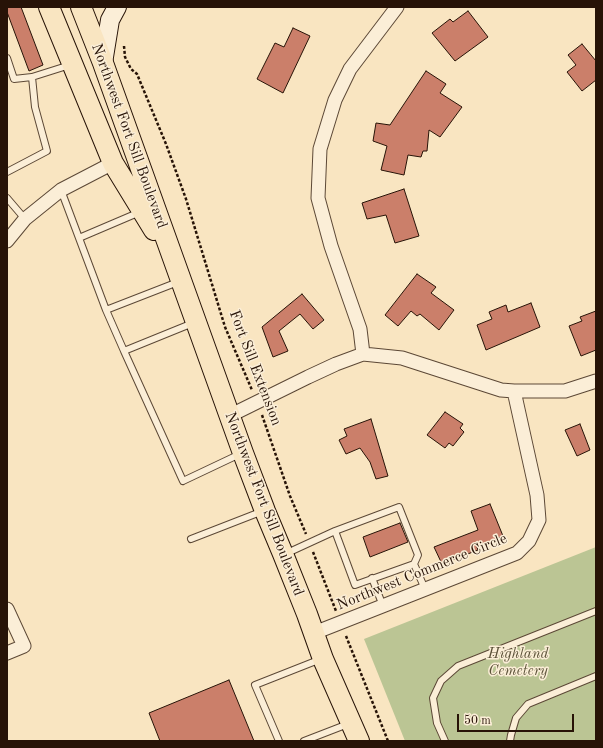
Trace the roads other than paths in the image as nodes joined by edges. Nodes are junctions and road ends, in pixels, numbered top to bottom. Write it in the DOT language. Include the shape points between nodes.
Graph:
graph roads {
  1 [pos="49,7"];
  2 [pos="81,7"];
  3 [pos="117,7"];
  4 [pos="397,7"];
  5 [pos="7,58"];
  6 [pos="103,63"];
  7 [pos="72,64"];
  8 [pos="32,77"];
  9 [pos="113,163"];
  10 [pos="7,172"];
  11 [pos="61,190"];
  12 [pos="7,198"];
  13 [pos="143,211"];
  14 [pos="25,219"];
  15 [pos="79,238"];
  16 [pos="7,241"];
  17 [pos="179,273"];
  18 [pos="106,310"];
  19 [pos="196,322"];
  20 [pos="124,351"];
  21 [pos="363,354"];
  22 [pos="596,382"];
  23 [pos="514,391"];
  24 [pos="229,416"];
  25 [pos="243,453"];
  26 [pos="264,511"];
  27 [pos="335,531"];
  28 [pos="191,539"];
  29 [pos="284,554"];
  30 [pos="414,564"];
  31 [pos="372,578"];
  32 [pos="425,589"];
  33 [pos="383,606"];
  34 [pos="7,608"];
  35 [pos="596,611"];
  36 [pos="314,633"];
  37 [pos="7,653"];
  38 [pos="323,659"];
  39 [pos="596,676"];
  40 [pos="351,722"];
  41 [pos="279,741"];
  42 [pos="304,741"];
  43 [pos="358,741"];
  44 [pos="445,741"];
  45 [pos="510,741"];
  1 -- 7 [label="main road, Northwest Fort Sill Boulevard"];
  2 -- 6 [label="main road, Northwest Fort Sill Boulevard"];
  3 -- 6 [label="street" via="110,20"];
  4 -- 21 [label="street" via="350,69 335,100 320,149 318,198 331,246 360,329"];
  5 -- 8 [label="lane" via="14,79"];
  6 -- 17 [label="main road, Northwest Fort Sill Boulevard"];
  7 -- 8 [label="lane"];
  7 -- 9 [label="main road, Northwest Fort Sill Boulevard"];
  8 -- 10 [label="lane" via="35,107 47,151"];
  9 -- 11 [label="street"];
  9 -- 13 [label="main road, Northwest Fort Sill Boulevard"];
  11 -- 14 [label="street"];
  11 -- 15 [label="lane"];
  12 -- 14 [label="lane"];
  13 -- 15 [label="lane"];
  13 -- 17 [label="main road, Northwest Fort Sill Boulevard"];
  14 -- 16 [label="street"];
  15 -- 18 [label="lane"];
  17 -- 18 [label="lane"];
  17 -- 19 [label="main road, Northwest Fort Sill Boulevard"];
  18 -- 20 [label="lane"];
  19 -- 20 [label="lane"];
  19 -- 24 [label="main road, Northwest Fort Sill Boulevard"];
  20 -- 25 [label="lane" via="183,481"];
  21 -- 23 [label="street" via="402,358 501,390"];
  21 -- 24 [label="street" via="336,364"];
  22 -- 23 [label="street" via="565,391"];
  23 -- 32 [label="street, Northwest Commerce Circle" via="537,494 539,520 529,541 517,553"];
  24 -- 25 [label="main road, Northwest Fort Sill Boulevard"];
  25 -- 26 [label="main road, Northwest Fort Sill Boulevard"];
  26 -- 28 [label="lane"];
  26 -- 29 [label="main road, Northwest Fort Sill Boulevard"];
  27 -- 29 [label="lane"];
  27 -- 30 [label="lane" via="399,506 418,555"];
  27 -- 31 [label="lane" via="355,585"];
  29 -- 36 [label="main road, Northwest Fort Sill Boulevard"];
  30 -- 31 [label="lane"];
  30 -- 32 [label="lane"];
  31 -- 33 [label="lane"];
  32 -- 33 [label="street, Northwest Commerce Circle"];
  33 -- 36 [label="street, Northwest Commerce Circle"];
  34 -- 37 [label="street" via="24,646"];
  35 -- 44 [label="lane" via="458,666 441,681 432,698 437,723"];
  36 -- 38 [label="main road, Northwest Fort Sill Boulevard"];
  38 -- 40 [label="main road, Northwest Fort Sill Boulevard"];
  38 -- 41 [label="lane" via="255,685"];
  39 -- 45 [label="lane" via="528,704 516,718"];
  40 -- 42 [label="lane"];
  40 -- 43 [label="main road, Northwest Fort Sill Boulevard"];
}
